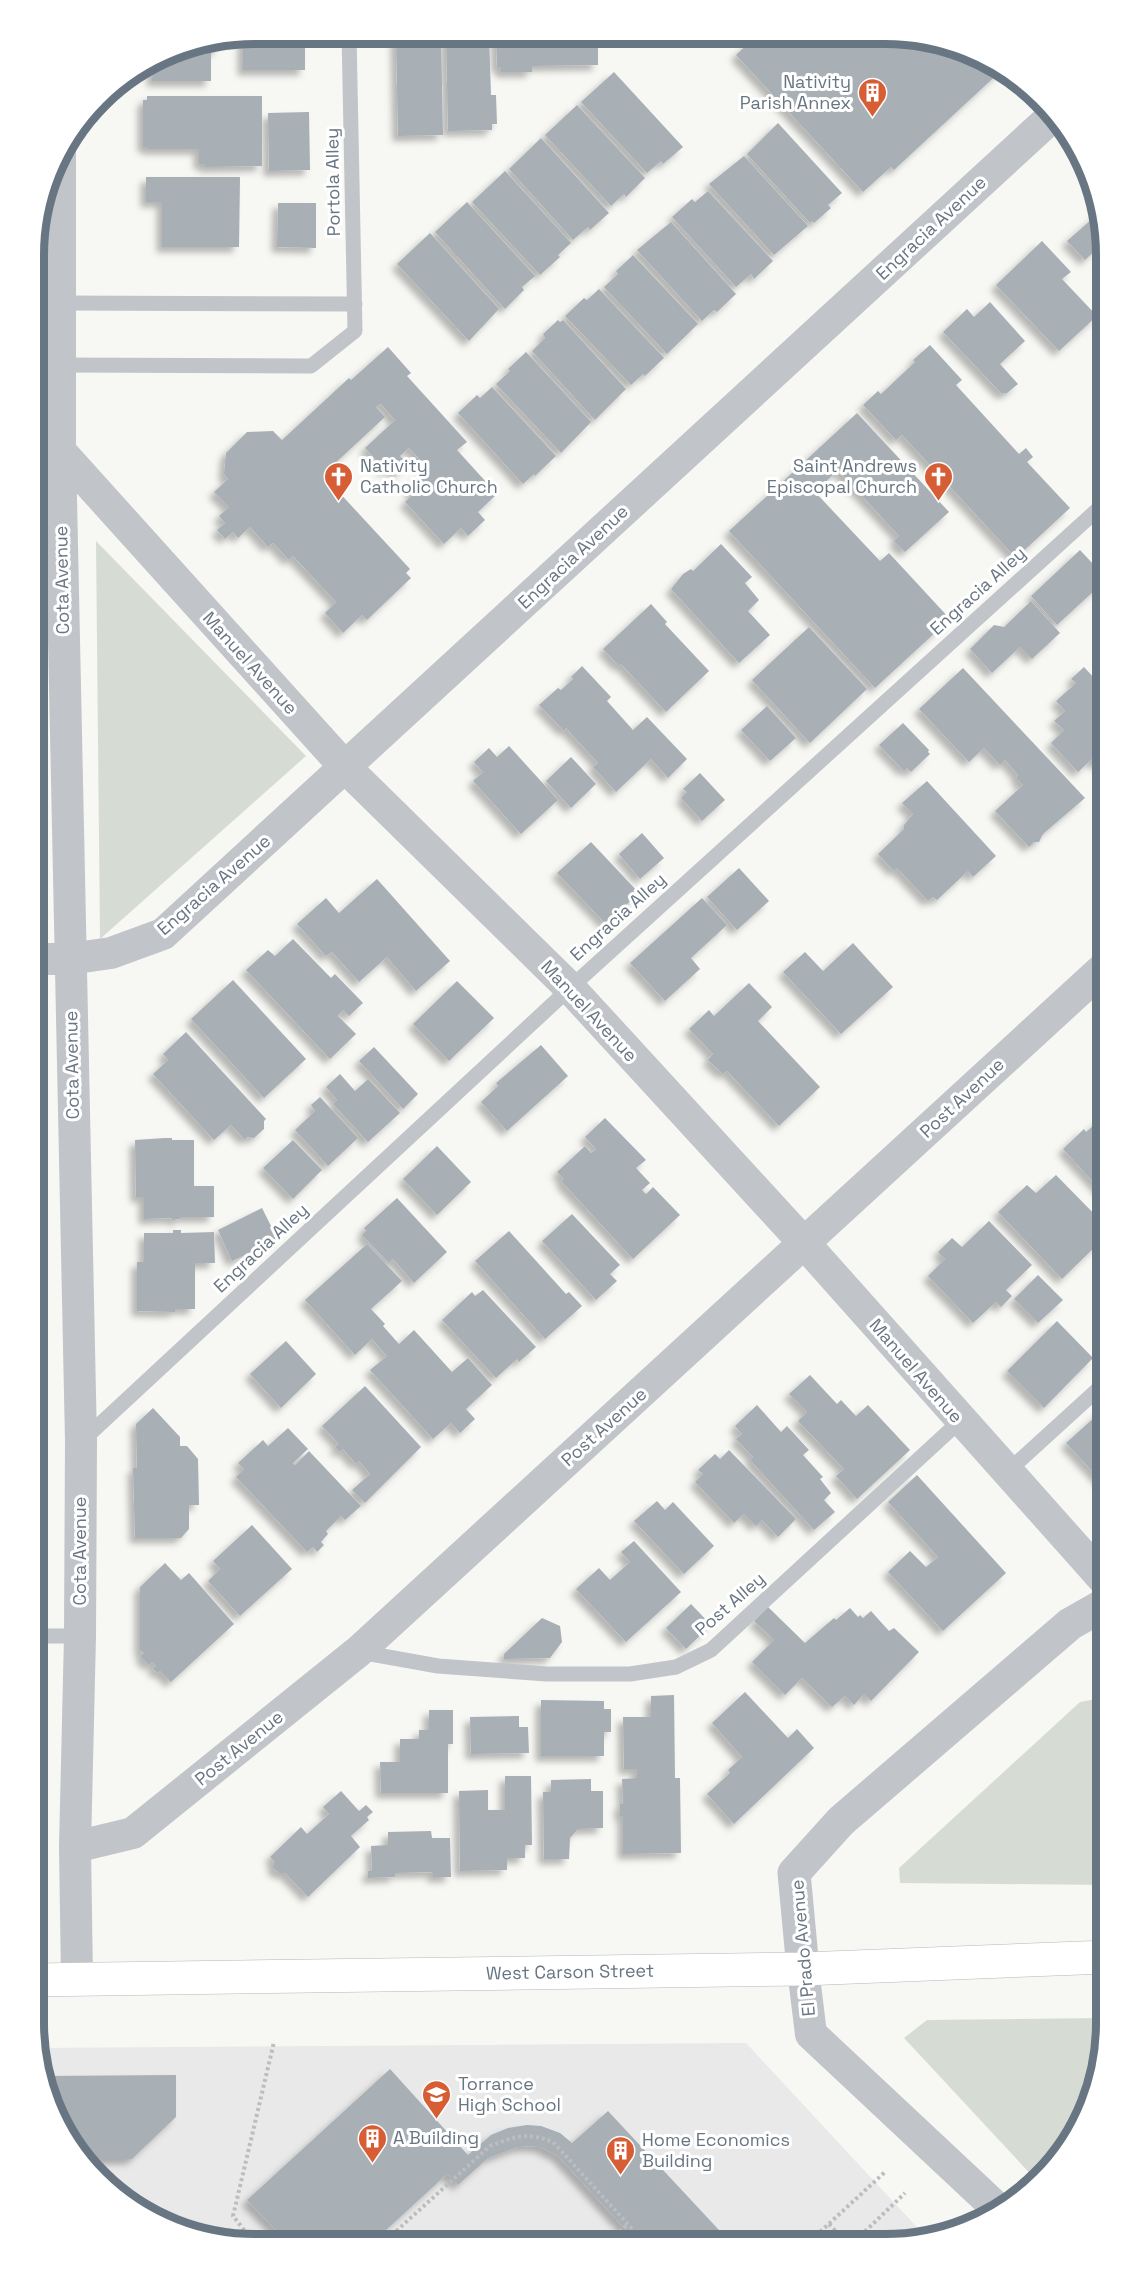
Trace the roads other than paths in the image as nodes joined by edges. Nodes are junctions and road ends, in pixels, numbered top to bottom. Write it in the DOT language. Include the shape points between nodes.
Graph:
graph roads {
  1 [pos="349,44"];
  2 [pos="1048,120"];
  3 [pos="60,174"];
  4 [pos="60,303"];
  5 [pos="355,304"];
  6 [pos="60,365"];
  7 [pos="60,451"];
  8 [pos="1096,511"];
  9 [pos="345,767"];
  10 [pos="44,959"];
  11 [pos="69,959"];
  12 [pos="1096,975"];
  13 [pos="570,988"];
  14 [pos="804,1244"];
  15 [pos="1096,1391"];
  16 [pos="960,1420"];
  17 [pos="81,1441"];
  18 [pos="1008,1472"];
  19 [pos="1096,1571"];
  20 [pos="1096,1609"];
  21 [pos="44,1636"];
  22 [pos="80,1636"];
  23 [pos="359,1652"];
  24 [pos="75,1847"];
  25 [pos="1096,1958"];
  26 [pos="803,1969"];
  27 [pos="77,1979"];
  28 [pos="44,1980"];
  29 [pos="992,2204"];
  1 -- 5 [label="lane, Portola Alley"];
  2 -- 9 [label="street, Engracia Avenue"];
  3 -- 4 [label="street, Cota Avenue"];
  4 -- 5 [label="lane"];
  4 -- 6 [label="street, Cota Avenue"];
  5 -- 6 [label="lane, Portola Alley" via="355,330 310,366"];
  6 -- 7 [label="street, Cota Avenue"];
  7 -- 9 [label="street, Manuel Avenue"];
  7 -- 11 [label="street, Cota Avenue"];
  8 -- 13 [label="lane, Engracia Alley"];
  9 -- 11 [label="street, Engracia Avenue" via="163,934 111,953"];
  9 -- 13 [label="street, Manuel Avenue"];
  10 -- 11 [label="street, Engracia Avenue"];
  11 -- 17 [label="street, Cota Avenue"];
  12 -- 14 [label="street, Post Avenue"];
  13 -- 14 [label="street, Manuel Avenue"];
  13 -- 17 [label="lane, Engracia Alley"];
  14 -- 16 [label="street, Manuel Avenue"];
  14 -- 23 [label="street, Post Avenue"];
  15 -- 18 [label="lane"];
  16 -- 18 [label="street, Manuel Avenue"];
  16 -- 23 [label="lane, Post Alley" via="711,1650 676,1667 630,1674 547,1674 438,1666"];
  17 -- 22 [label="street, Cota Avenue"];
  18 -- 19 [label="street, Manuel Avenue"];
  20 -- 26 [label="street, El Prado Avenue" via="1070,1624 841,1821 794,1873"];
  21 -- 22 [label="lane"];
  22 -- 24 [label="street, Cota Avenue"];
  23 -- 24 [label="street, Post Avenue" via="134,1833"];
  24 -- 27 [label="street, Cota Avenue"];
  25 -- 26 [label="main road, West Carson Street"];
  26 -- 27 [label="main road, West Carson Street"];
  26 -- 29 [label="street, El Prado Avenue" via="811,2034"];
  27 -- 28 [label="main road, West Carson Street"];
}
